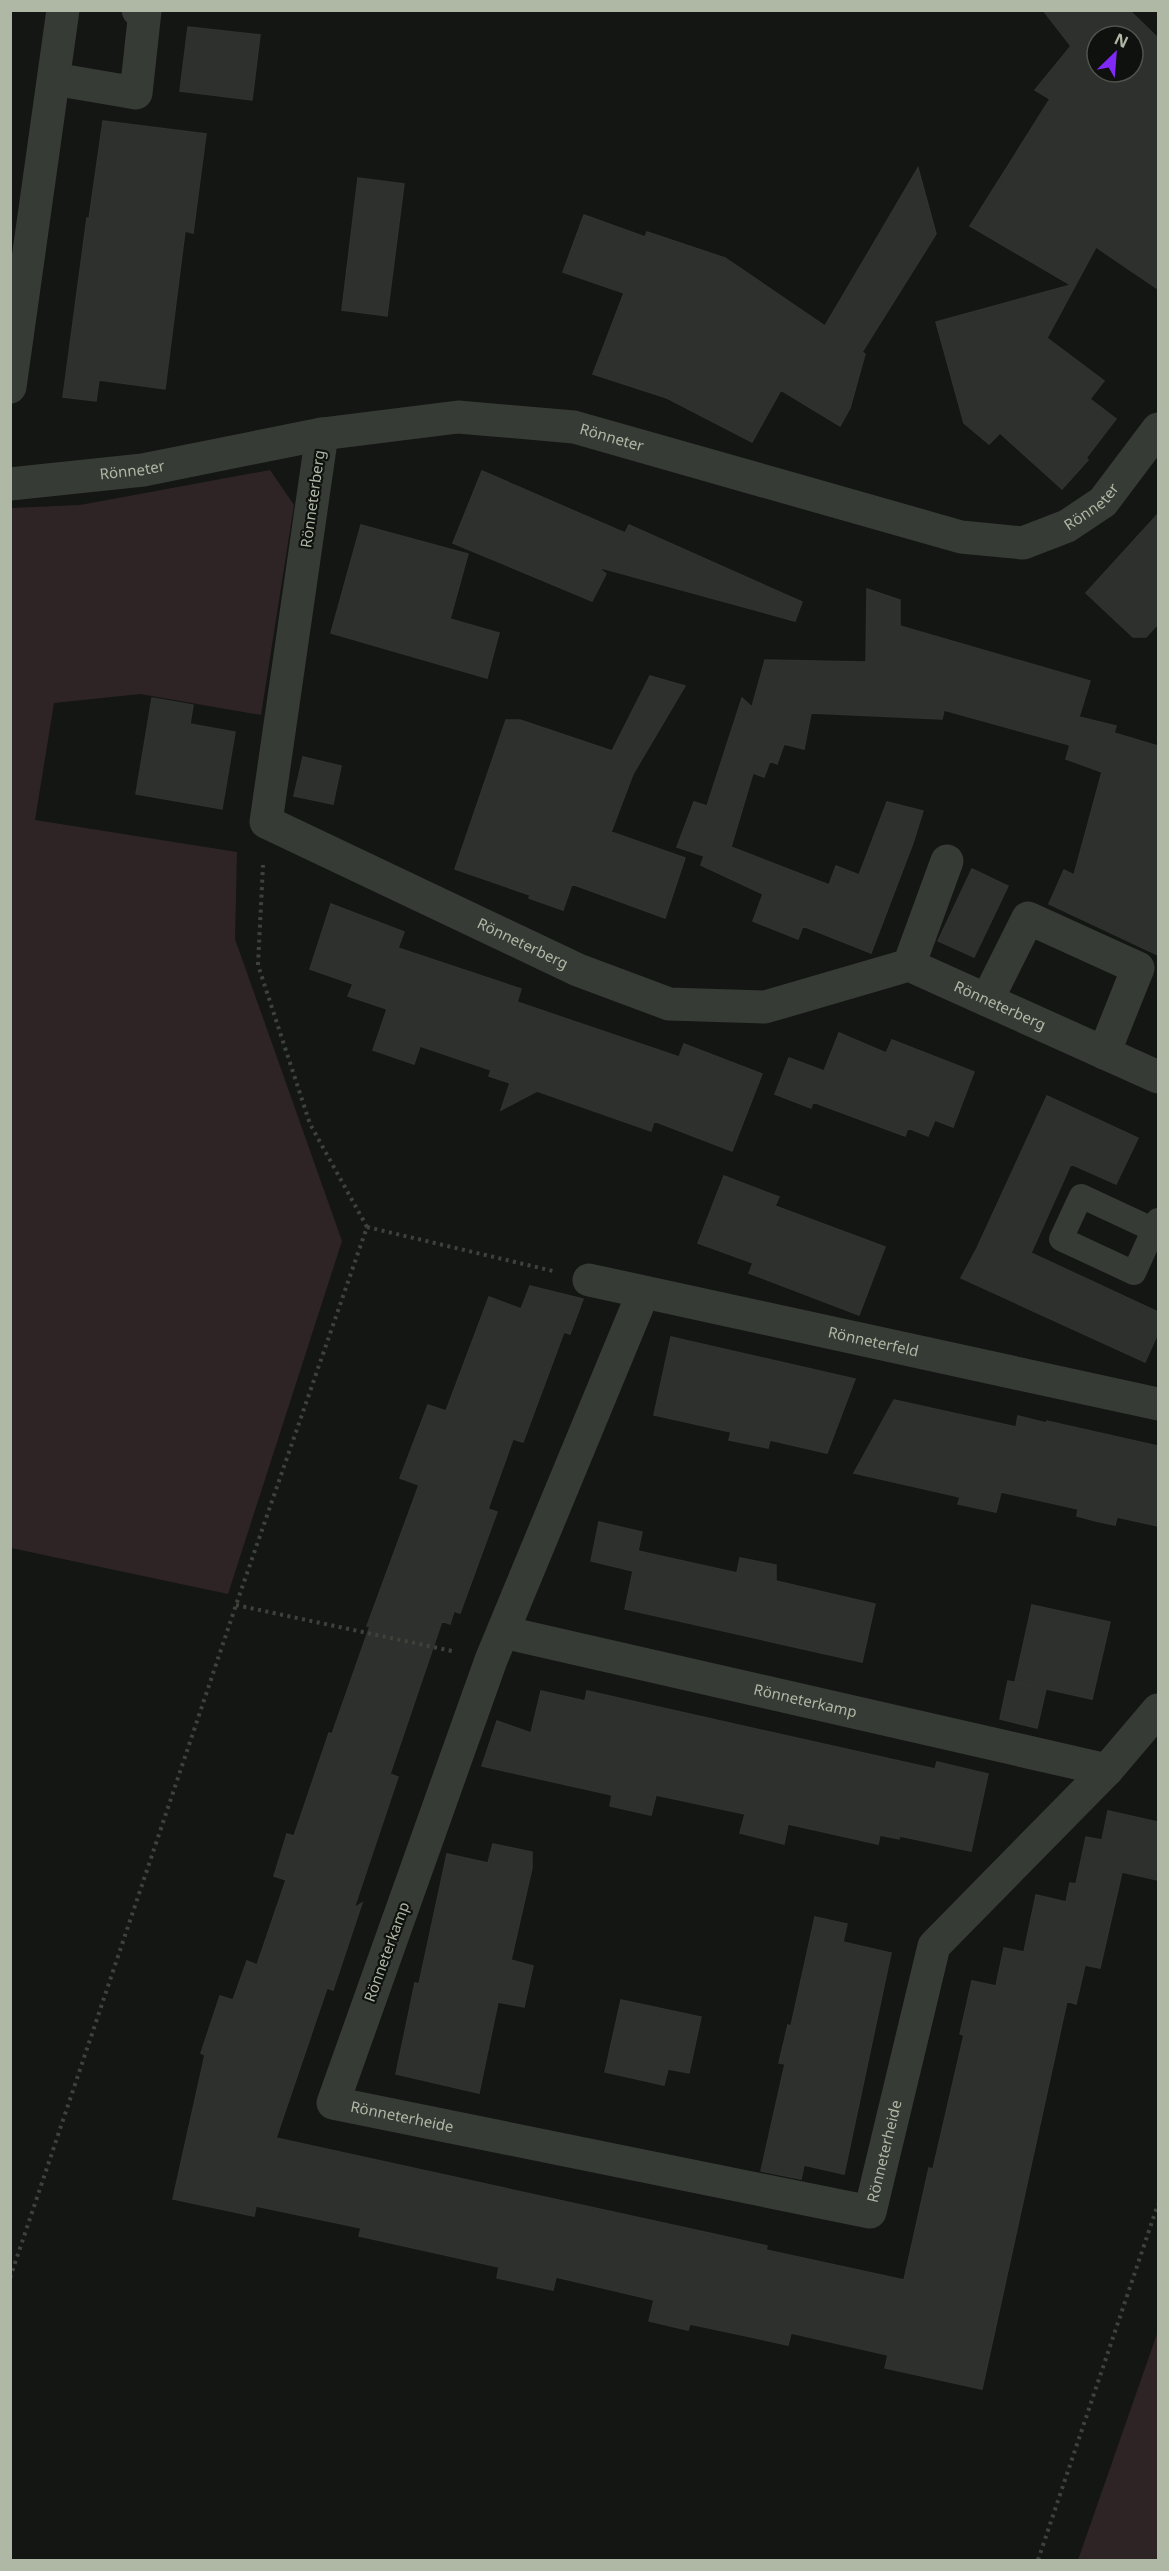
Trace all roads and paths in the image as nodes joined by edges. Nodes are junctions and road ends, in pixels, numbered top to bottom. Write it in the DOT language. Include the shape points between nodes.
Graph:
graph roads {
  1 [pos="63,10"];
  2 [pos="138,10"];
  3 [pos="54,80"];
  4 [pos="10,387"];
  5 [pos="1158,429"];
  6 [pos="322,434"];
  7 [pos="10,484"];
  8 [pos="266,822"];
  9 [pos="947,861"];
  10 [pos="909,965"];
  11 [pos="987,1000"];
  12 [pos="1104,1053"];
  13 [pos="1158,1077"];
  14 [pos="367,1227"];
  15 [pos="589,1280"];
  16 [pos="643,1293"];
  17 [pos="1158,1404"];
  18 [pos="236,1605"];
  19 [pos="497,1646"];
  20 [pos="1158,1710"];
  21 [pos="1107,1770"];
  22 [pos="333,2103"];
  23 [pos="1158,2204"];
  24 [pos="10,2278"];
  25 [pos="1038,2560"];
  1 -- 3 [label="street"];
  2 -- 3 [label="street" via="146,11 136,93"];
  3 -- 4 [label="street"];
  5 -- 6 [label="street, Rönneter" via="1103,502 1067,526 1023,543 961,537 574,427 458,417"];
  6 -- 7 [label="street, Rönneter" via="143,470"];
  6 -- 8 [label="street, Rönneterberg"];
  8 -- 10 [label="street, Rönneterberg" via="578,970 669,1004 765,1007"];
  8 -- 14 [label="path" via="258,965 310,1124"];
  9 -- 10 [label="street"];
  10 -- 11 [label="street, Rönneterberg"];
  11 -- 12 [label="street, Rönneterberg"];
  11 -- 12 [label="street" via="1028,918 1038,922 1138,968"];
  12 -- 13 [label="street, Rönneterberg"];
  14 -- 15 [label="path"];
  14 -- 18 [label="path"];
  15 -- 16 [label="street, Rönneterfeld"];
  16 -- 17 [label="street, Rönneterfeld"];
  16 -- 19 [label="street, Rönneterkamp"];
  18 -- 19 [label="path"];
  18 -- 24 [label="path"];
  19 -- 21 [label="street, Rönneterkamp"];
  19 -- 22 [label="street, Rönneterkamp"];
  20 -- 21 [label="street, Rönneterheide"];
  21 -- 22 [label="street, Rönneterheide" via="934,1946 870,2212"];
  23 -- 25 [label="path"];
}
